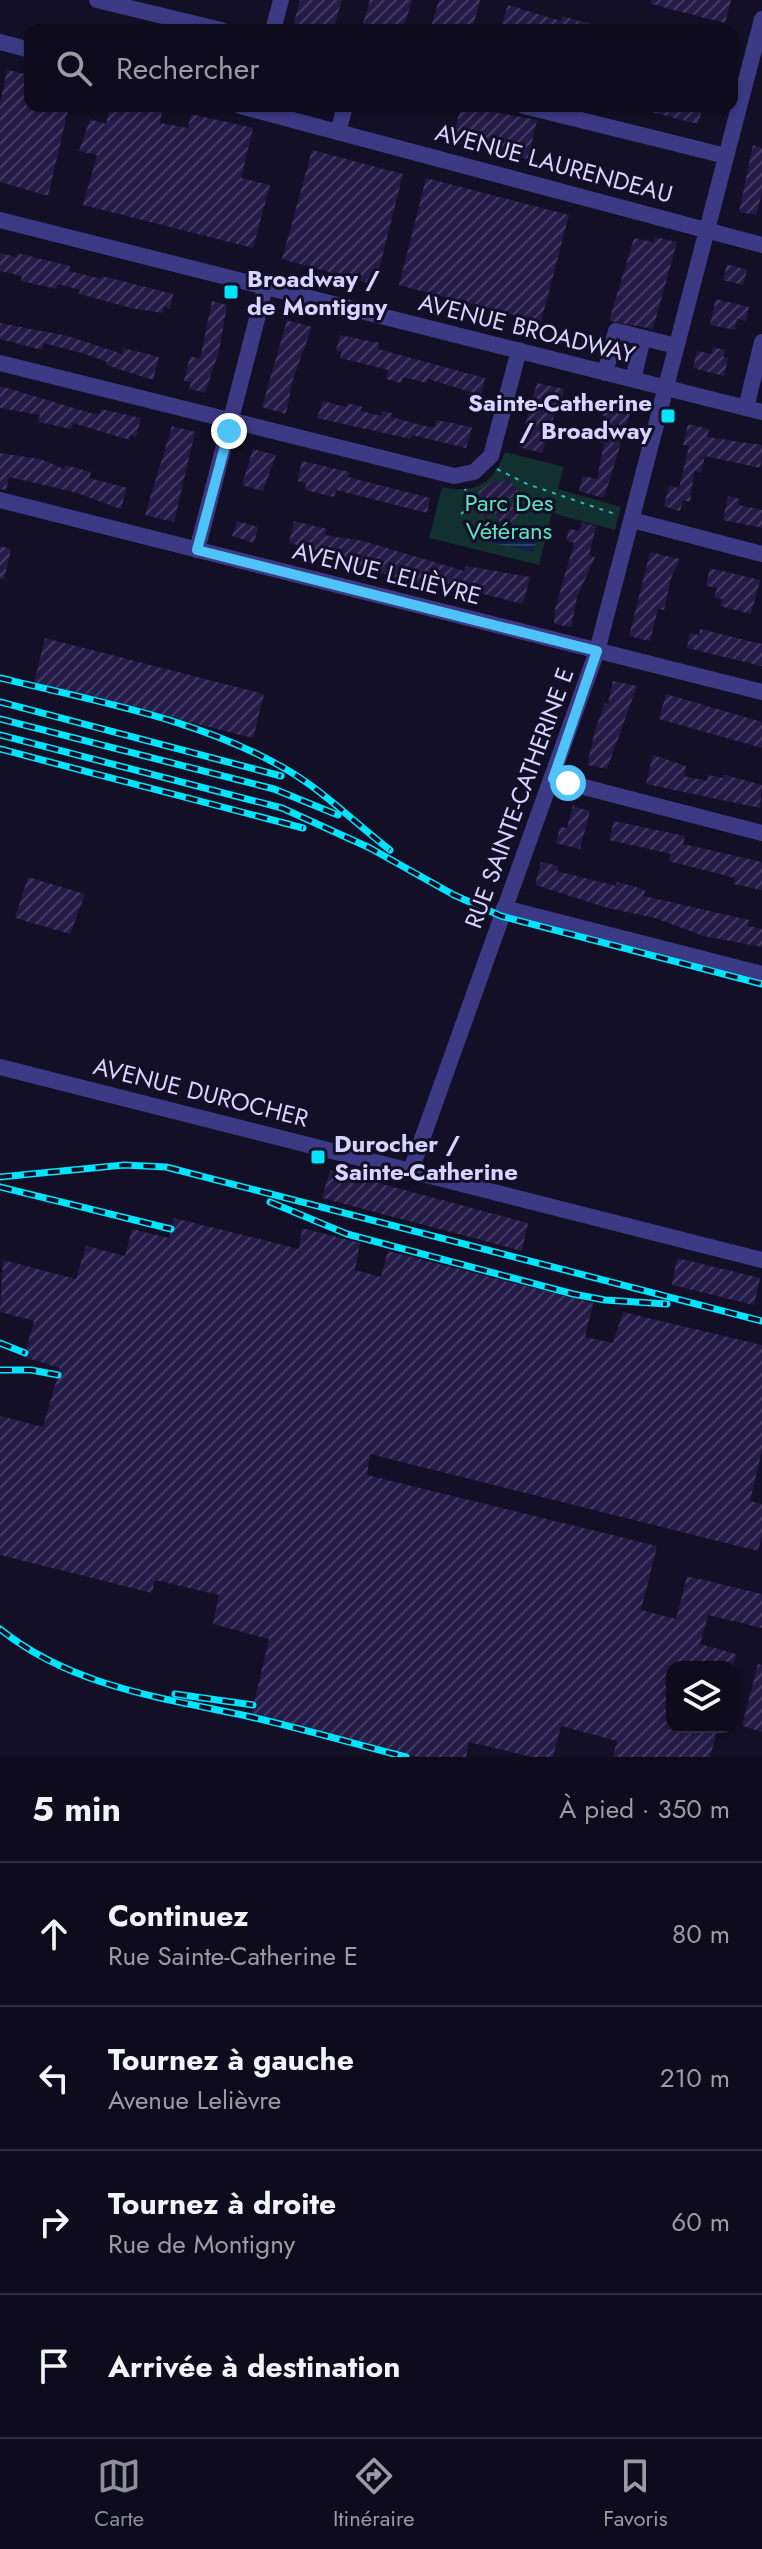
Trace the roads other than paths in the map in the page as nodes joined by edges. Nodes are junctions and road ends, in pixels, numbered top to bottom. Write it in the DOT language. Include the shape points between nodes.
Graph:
graph roads {
  1 [pos="97,0"];
  2 [pos="281,0"];
  3 [pos="762,19"];
  4 [pos="196,24"];
  5 [pos="275,24"];
  6 [pos="0,42"];
  7 [pos="24,48"];
  8 [pos="755,79"];
  9 [pos="263,112"];
  10 [pos="343,112"];
  11 [pos="548,112"];
  12 [pos="338,132"];
  13 [pos="726,156"];
  14 [pos="0,220"];
  15 [pos="708,229"];
  16 [pos="762,245"];
  17 [pos="265,288"];
  18 [pos="643,338"];
  19 [pos="762,342"];
  20 [pos="676,346"];
  21 [pos="519,350"];
  22 [pos="0,363"];
  23 [pos="605,373"];
  24 [pos="633,379"];
  25 [pos="665,388"];
  26 [pos="754,410"];
  27 [pos="231,421"];
  28 [pos="0,500"];
  29 [pos="632,520"];
  30 [pos="197,550"];
  31 [pos="762,554"];
  32 [pos="597,651"];
  33 [pos="762,692"];
  34 [pos="553,779"];
  35 [pos="762,833"];
  36 [pos="504,908"];
  37 [pos="762,974"];
  38 [pos="0,1067"];
  39 [pos="411,1170"];
  40 [pos="762,1260"];
  1 -- 4 [label="street"];
  2 -- 5 [label="street"];
  3 -- 8 [label="street, RUE SAINTE-CATHERINE E"];
  6 -- 7 [label="street"];
  8 -- 13 [label="street, RUE SAINTE-CATHERINE E"];
  9 -- 12 [label="street, AVENUE LAURENDEAU"];
  10 -- 12 [label="street"];
  11 -- 13 [label="street"];
  12 -- 15 [label="street, AVENUE LAURENDEAU"];
  13 -- 15 [label="street, RUE SAINTE-CATHERINE E"];
  14 -- 17 [label="street, AVENUE BROADWAY"];
  15 -- 16 [label="street, AVENUE LAURENDEAU"];
  15 -- 20 [label="street, RUE SAINTE-CATHERINE E"];
  17 -- 21 [label="street, AVENUE BROADWAY"];
  17 -- 27 [label="street"];
  18 -- 20 [label="street"];
  18 -- 23 [label="street" via="616,331"];
  18 -- 24 [label="street"];
  19 -- 26 [label="street"];
  20 -- 25 [label="street, RUE SAINTE-CATHERINE E"];
  21 -- 23 [label="street, AVENUE BROADWAY"];
  21 -- 27 [label="street" via="491,456 464,476 438,474"];
  22 -- 27 [label="street"];
  23 -- 24 [label="street, AVENUE BROADWAY"];
  24 -- 25 [label="street, AVENUE BROADWAY"];
  25 -- 26 [label="street, AVENUE BROADWAY"];
  25 -- 29 [label="street, RUE SAINTE-CATHERINE E"];
  27 -- 30 [label="street"];
  28 -- 30 [label="street, AVENUE LELIÈVRE"];
  29 -- 31 [label="street"];
  29 -- 32 [label="street, RUE SAINTE-CATHERINE E"];
  30 -- 32 [label="street, AVENUE LELIÈVRE"];
  32 -- 33 [label="street, AVENUE LELIÈVRE"];
  32 -- 34 [label="street, RUE SAINTE-CATHERINE E"];
  34 -- 35 [label="street"];
  34 -- 36 [label="street, RUE SAINTE-CATHERINE E"];
  36 -- 37 [label="street"];
  36 -- 39 [label="street, RUE SAINTE-CATHERINE E"];
  38 -- 39 [label="street, AVENUE DUROCHER"];
  39 -- 40 [label="street, AVENUE DUROCHER"];
}
